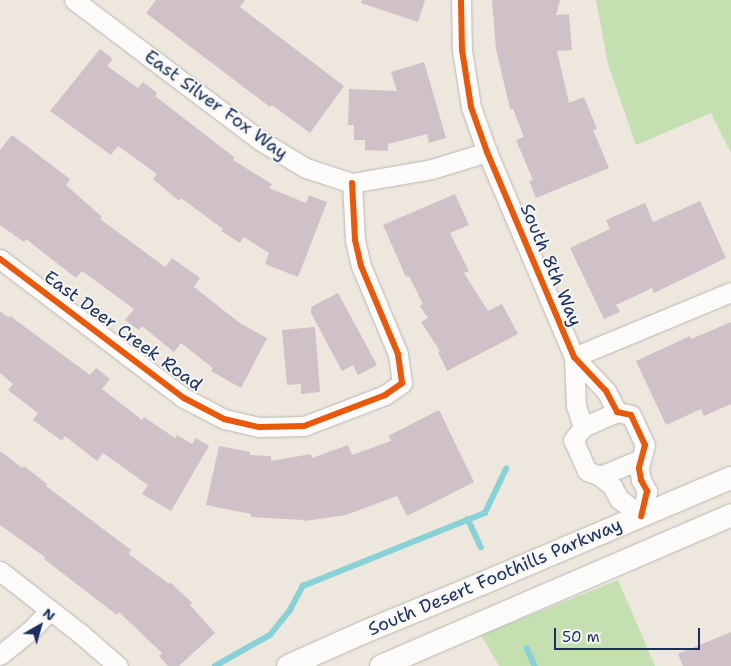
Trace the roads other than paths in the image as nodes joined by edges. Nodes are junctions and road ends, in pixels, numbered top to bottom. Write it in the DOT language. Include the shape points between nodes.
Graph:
graph roads {
  1 [pos="74,0"];
  2 [pos="461,0"];
  3 [pos="487,152"];
  4 [pos="352,183"];
  5 [pos="0,258"];
  6 [pos="731,292"];
  7 [pos="574,358"];
  8 [pos="617,412"];
  9 [pos="583,426"];
  10 [pos="642,459"];
  11 [pos="600,476"];
  12 [pos="731,478"];
  13 [pos="731,514"];
  14 [pos="641,516"];
  15 [pos="0,571"];
  16 [pos="50,610"];
  17 [pos="0,655"];
  18 [pos="118,666"];
  19 [pos="288,666"];
  20 [pos="381,666"];
  1 -- 4 [label="street, East Silver Fox Way" via="260,141 306,168"];
  2 -- 3 [label="street, South 8th Way" via="462,50 471,107"];
  3 -- 4 [label="street, East Silver Fox Way" via="432,170"];
  3 -- 7 [label="street, South 8th Way"];
  4 -- 5 [label="street, East Deer Creek Road" via="354,233 361,266 398,354 402,383 385,395 304,426 260,427 224,419 184,398"];
  6 -- 7 [label="street"];
  7 -- 8 [label="street, South 8th Way" via="606,392"];
  7 -- 9 [label="street, South 8th Way" via="576,406"];
  8 -- 9 [label="street"];
  8 -- 10 [label="street, South 8th Way" via="631,415 645,445"];
  9 -- 11 [label="street" via="573,440 587,471"];
  10 -- 11 [label="street"];
  10 -- 14 [label="street, South 8th Way" via="639,468 647,491"];
  11 -- 14 [label="street" via="612,486 619,499"];
  12 -- 14 [label="street, South Desert Foothills Parkway"];
  13 -- 20 [label="street, South Desert Foothills Parkway"];
  14 -- 19 [label="street, South Desert Foothills Parkway"];
  15 -- 16 [label="street"];
  16 -- 17 [label="street"];
  16 -- 18 [label="street"];
}
